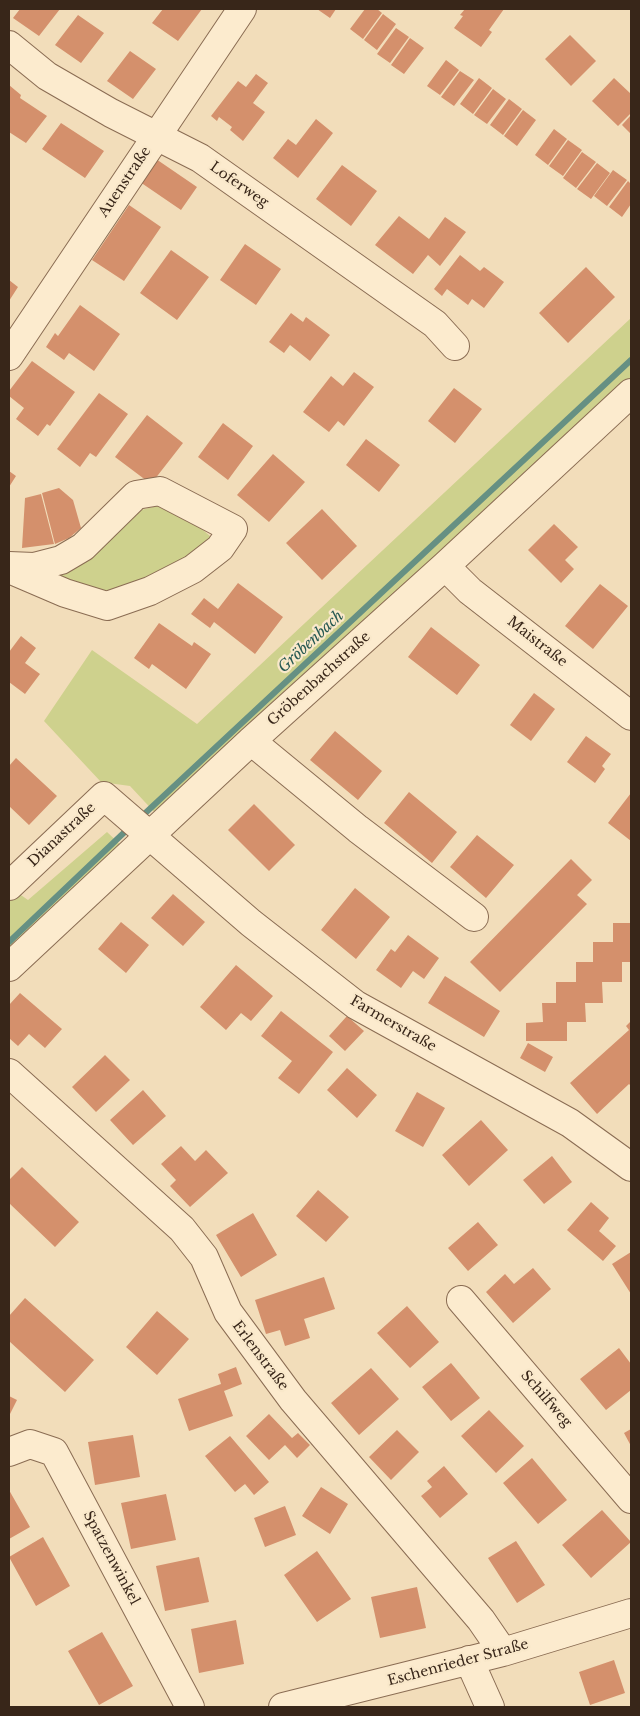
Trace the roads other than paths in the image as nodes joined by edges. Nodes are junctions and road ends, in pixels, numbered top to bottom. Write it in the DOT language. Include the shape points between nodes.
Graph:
graph roads {
  1 [pos="242,9"];
  2 [pos="9,45"];
  3 [pos="156,136"];
  4 [pos="455,346"];
  5 [pos="9,356"];
  6 [pos="631,393"];
  7 [pos="445,566"];
  8 [pos="9,567"];
  9 [pos="631,716"];
  10 [pos="251,741"];
  11 [pos="133,821"];
  12 [pos="11,880"];
  13 [pos="474,917"];
  14 [pos="9,967"];
  15 [pos="9,1073"];
  16 [pos="631,1167"];
  17 [pos="461,1300"];
  18 [pos="9,1452"];
  19 [pos="631,1499"];
  20 [pos="631,1613"];
  21 [pos="503,1652"];
  22 [pos="469,1660"];
  23 [pos="190,1707"];
  24 [pos="283,1707"];
  25 [pos="490,1707"];
  1 -- 3 [label="street, Auenstraße"];
  2 -- 3 [label="street, Loferweg" via="47,76"];
  3 -- 4 [label="street, Loferweg" via="200,158 435,324"];
  3 -- 5 [label="street, Auenstraße"];
  6 -- 7 [label="street, Gröbenbachstraße"];
  7 -- 9 [label="street, Maistraße" via="470,591"];
  7 -- 10 [label="street, Gröbenbachstraße"];
  8 -- 8 [label="street" via="64,593 107,606 150,591 193,569 220,548 233,529 160,491 136,495 83,547 61,560 34,567"];
  10 -- 11 [label="street, Gröbenbachstraße"];
  10 -- 13 [label="street" via="358,829"];
  11 -- 12 [label="street, Dianastraße" via="104,796"];
  11 -- 14 [label="street, Gröbenbachstraße"];
  11 -- 16 [label="street, Farmerstraße" via="251,923 356,1005 570,1123"];
  15 -- 21 [label="street, Erlenstraße" via="182,1229 204,1257 228,1312 293,1400 481,1620"];
  17 -- 19 [label="street, Schilfweg"];
  18 -- 23 [label="street, Spatzenwinkel" via="30,1444 54,1452"];
  20 -- 21 [label="street, Eschenrieder Straße"];
  21 -- 22 [label="street, Eschenrieder Straße"];
  22 -- 24 [label="street, Eschenrieder Straße"];
  22 -- 25 [label="street"];
}
